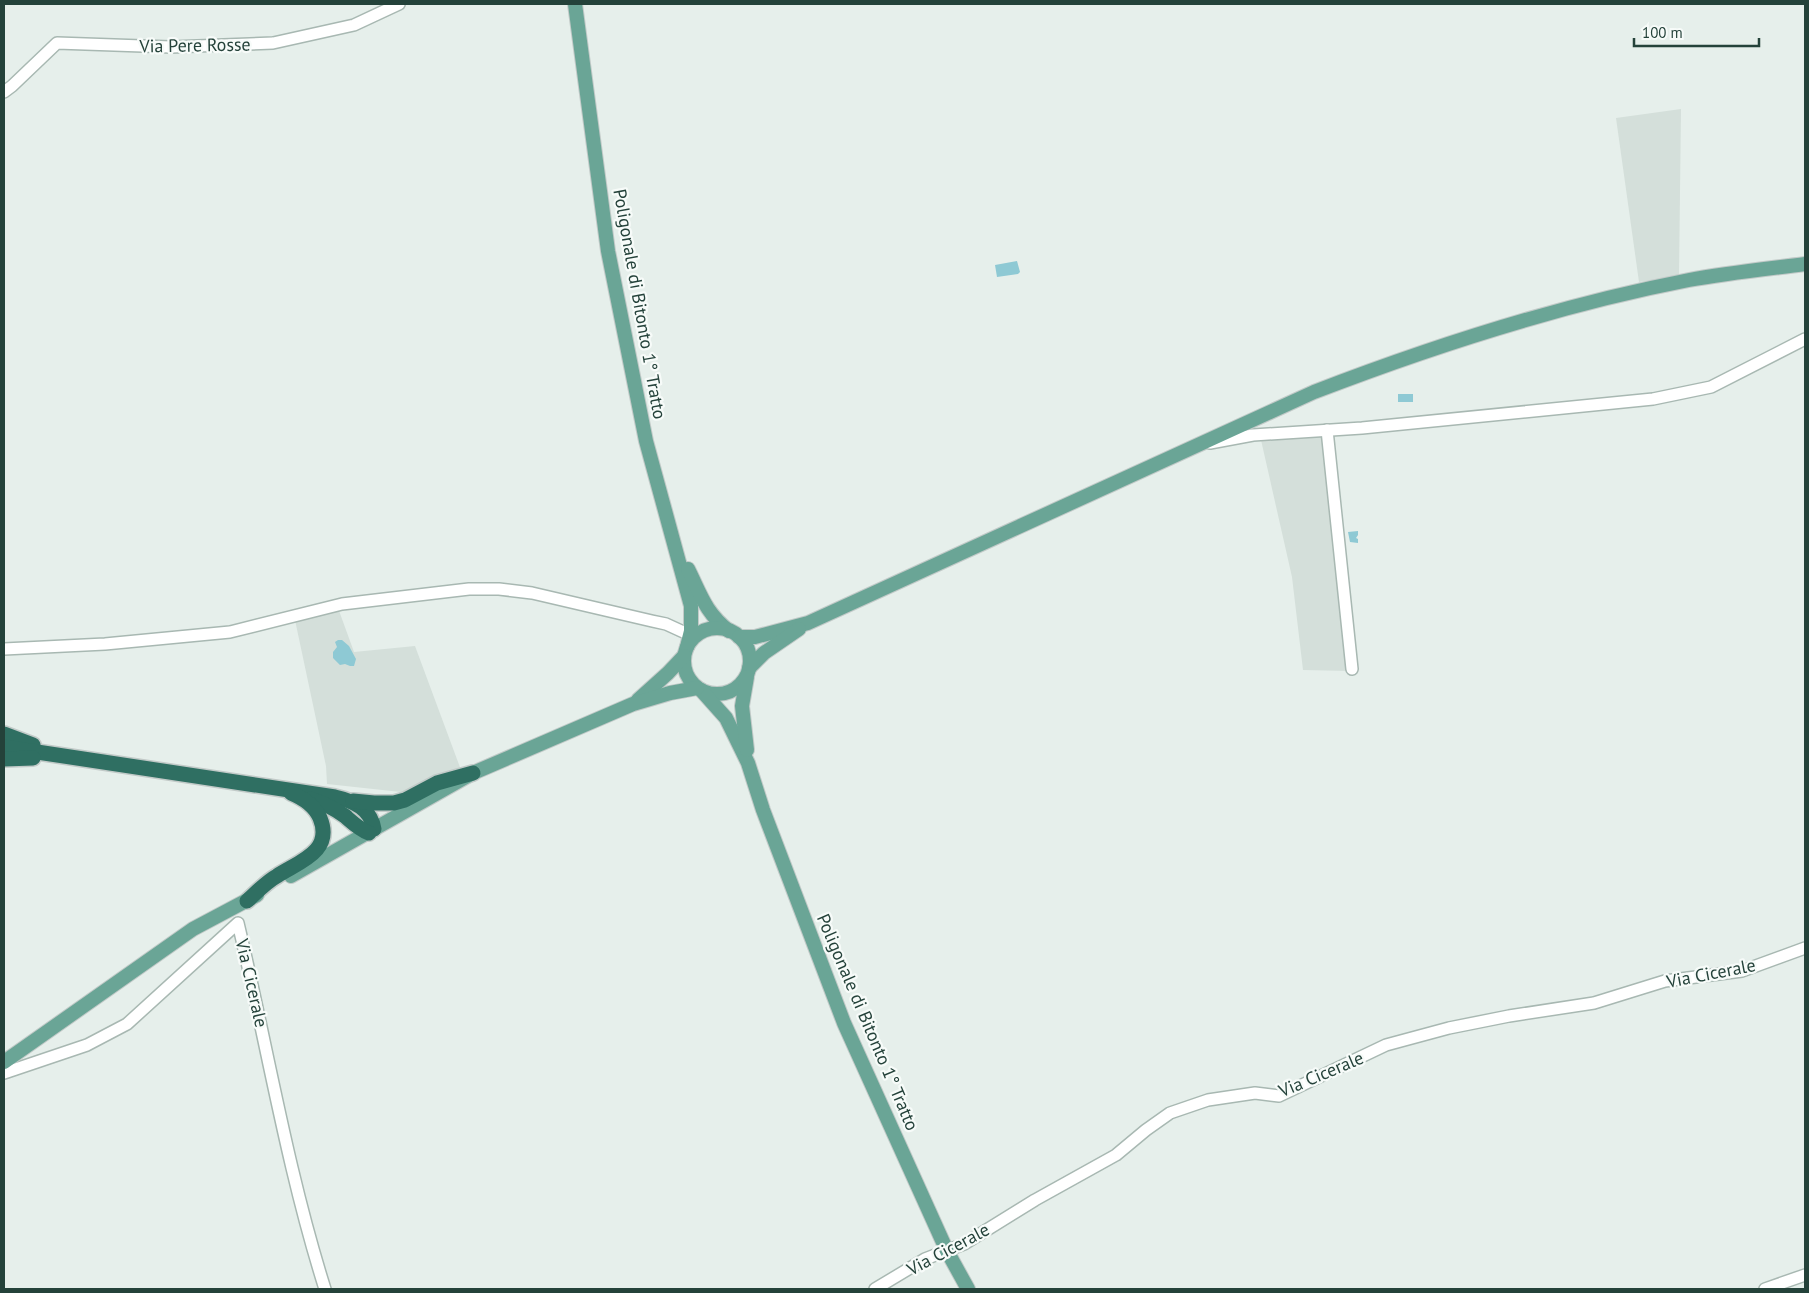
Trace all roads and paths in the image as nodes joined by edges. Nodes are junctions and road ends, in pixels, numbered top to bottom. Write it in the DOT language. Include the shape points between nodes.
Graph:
graph roads {
  1 [pos="399,4"];
  2 [pos="575,4"];
  3 [pos="4,92"];
  4 [pos="1805,264"];
  5 [pos="1805,339"];
  6 [pos="1327,430"];
  7 [pos="1193,446"];
  8 [pos="676,549"];
  9 [pos="808,623"];
  10 [pos="734,634"];
  11 [pos="687,646"];
  12 [pos="4,649"];
  13 [pos="1352,669"];
  14 [pos="748,670"];
  15 [pos="699,689"];
  16 [pos="633,704"];
  17 [pos="4,734"];
  18 [pos="4,747"];
  19 [pos="68,757"];
  20 [pos="4,759"];
  21 [pos="748,763"];
  22 [pos="473,773"];
  23 [pos="281,790"];
  24 [pos="300,797"];
  25 [pos="345,799"];
  26 [pos="371,831"];
  27 [pos="247,901"];
  28 [pos="1805,948"];
  29 [pos="4,1062"];
  30 [pos="4,1073"];
  31 [pos="947,1251"];
  32 [pos="1805,1275"];
  33 [pos="325,1289"];
  34 [pos="876,1289"];
  35 [pos="968,1289"];
  36 [pos="1765,1289"];
  1 -- 3 [label="street, Via Pere Rosse" via="354,25 273,43 171,47 57,43"];
  2 -- 8 [label="main road, Poligonale di Bitonto 1° Tratto" via="608,251 646,441"];
  4 -- 7 [label="main road" via="1690,280 1528,318 1396,360 1314,392"];
  5 -- 6 [label="street" via="1711,387 1672,396 1548,411"];
  6 -- 7 [label="street" via="1253,434"];
  6 -- 13 [label="street"];
  7 -- 9 [label="main road"];
  8 -- 10 [label="main road" via="705,605 714,618"];
  8 -- 11 [label="main road" via="691,606"];
  9 -- 10 [label="main road" via="756,637"];
  9 -- 14 [label="main road" via="764,653"];
  10 -- 11 [label="main road" via="715,629 700,633"];
  10 -- 14 [label="main road" via="748,650"];
  11 -- 12 [label="street" via="666,624 652,620 532,593 484,588 342,604 230,632 105,644"];
  11 -- 15 [label="main road" via="686,674"];
  11 -- 16 [label="main road" via="668,673"];
  14 -- 15 [label="main road" via="744,680 732,691 716,694"];
  14 -- 21 [label="main road" via="742,706"];
  15 -- 16 [label="main road" via="670,693"];
  15 -- 21 [label="main road" via="726,718"];
  16 -- 22 [label="main road"];
  17 -- 19 [label="highway"];
  18 -- 19 [label="highway"];
  19 -- 20 [label="highway"];
  19 -- 23 [label="highway"];
  21 -- 31 [label="main road, Poligonale di Bitonto 1° Tratto" via="844,1023"];
  22 -- 25 [label="highway" via="437,783 394,803"];
  22 -- 26 [label="main road"];
  23 -- 24 [label="highway"];
  23 -- 25 [label="highway"];
  24 -- 26 [label="highway" via="329,806 361,830"];
  24 -- 27 [label="highway" via="320,818 323,834 320,845 311,856 275,876"];
  25 -- 26 [label="highway" via="368,813 372,818"];
  26 -- 27 [label="main road"];
  27 -- 29 [label="main road" via="193,929"];
  28 -- 31 [label="street, Via Cicerale" via="1742,971 1664,981 1594,1003 1509,1016 1386,1045 1279,1096 1255,1093 1208,1100 1170,1113 1116,1155"];
  30 -- 33 [label="street, Via Cicerale" via="87,1045 127,1024 238,923 285,1141"];
  31 -- 34 [label="street, Via Cicerale" via="925,1259"];
  31 -- 35 [label="main road, Poligonale di Bitonto 1° Tratto"];
  32 -- 36 [label="street"];
}
